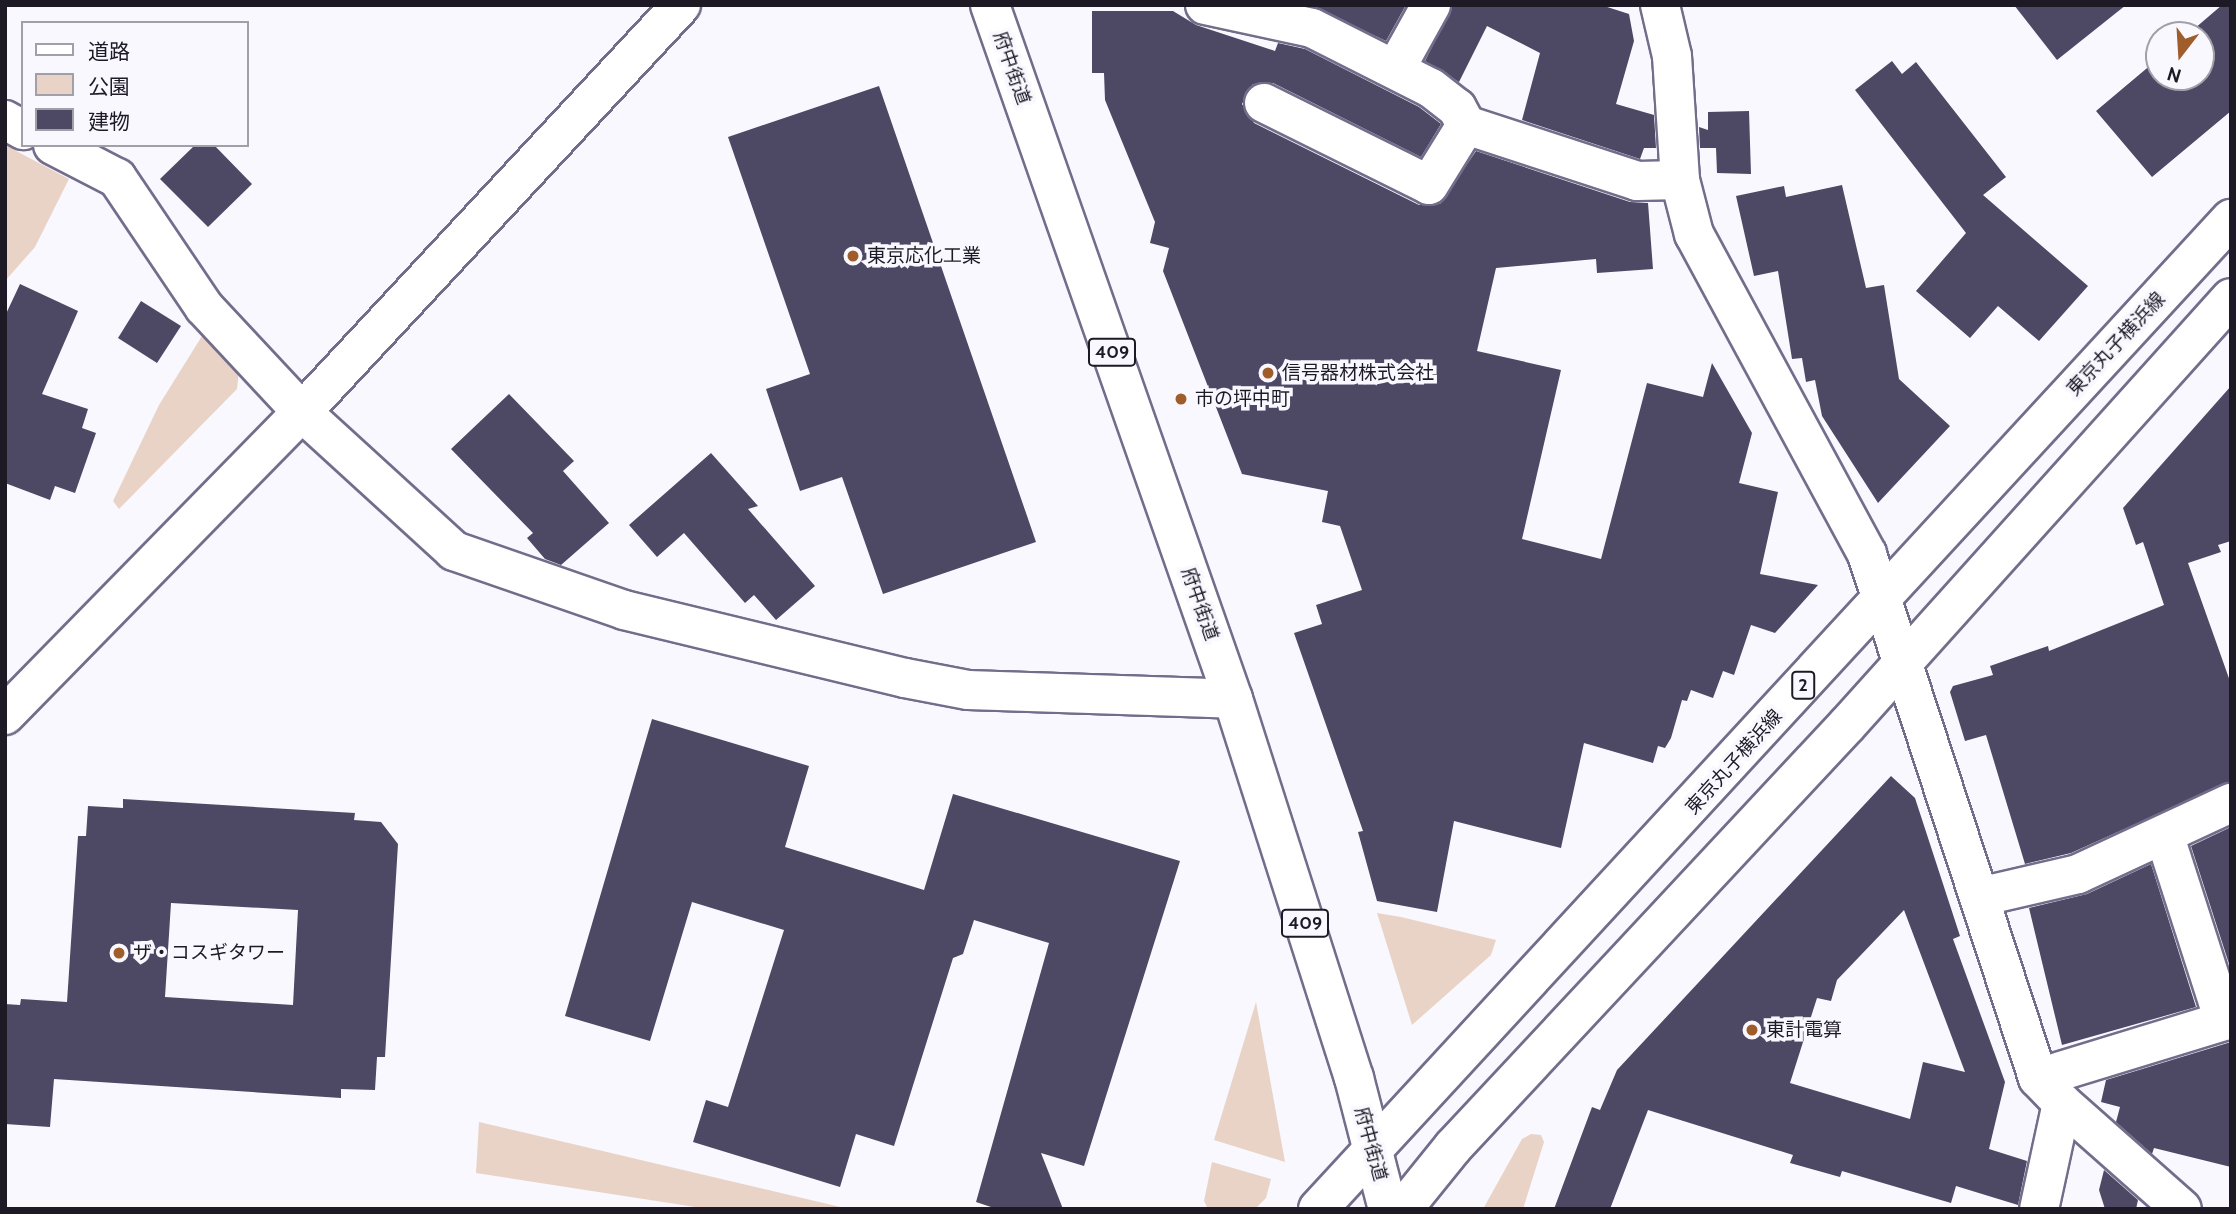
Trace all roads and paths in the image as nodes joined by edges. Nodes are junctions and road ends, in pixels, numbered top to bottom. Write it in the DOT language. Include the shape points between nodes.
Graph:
graph roads {
  1 [pos="681,5"];
  2 [pos="990,5"];
  3 [pos="1205,5"];
  4 [pos="1431,5"];
  5 [pos="1660,5"];
  6 [pos="1396,68"];
  7 [pos="1264,103"];
  8 [pos="5,120"];
  9 [pos="1466,125"];
  10 [pos="21,129"];
  11 [pos="57,147"];
  12 [pos="1680,180"];
  13 [pos="2231,219"];
  14 [pos="2231,298"];
  15 [pos="302,412"];
  16 [pos="1884,597"];
  17 [pos="1904,662"];
  18 [pos="1233,699"];
  19 [pos="5,715"];
  20 [pos="2231,803"];
  21 [pos="2165,837"];
  22 [pos="1979,897"];
  23 [pos="2227,1020"];
  24 [pos="2050,1091"];
  25 [pos="1373,1149"];
  26 [pos="1318,1209"];
  27 [pos="1388,1209"];
  28 [pos="1403,1209"];
  29 [pos="2039,1209"];
  30 [pos="2182,1209"];
  1 -- 15 [label="main road"];
  2 -- 18 [label="main road, 府中街道 / 409"];
  3 -- 6 [label="main road" via="1312,28"];
  4 -- 6 [label="main road"];
  5 -- 12 [label="main road" via="1672,56"];
  6 -- 9 [label="main road" via="1457,108"];
  7 -- 9 [label="main road" via="1429,185"];
  8 -- 10 [label="main road"];
  9 -- 12 [label="main road" via="1637,181"];
  11 -- 15 [label="main road" via="117,178 204,307"];
  12 -- 16 [label="main road" via="1704,254 1849,520"];
  13 -- 16 [label="main road, 東京丸子横浜線 / 2"];
  14 -- 17 [label="main road"];
  15 -- 18 [label="main road" via="454,551 559,590 968,690"];
  15 -- 19 [label="main road"];
  16 -- 17 [label="main road"];
  16 -- 25 [label="main road, 東京丸子横浜線 / 2"];
  17 -- 22 [label="main road"];
  17 -- 28 [label="main road" via="1453,1147"];
  18 -- 25 [label="main road, 府中街道 / 409"];
  20 -- 21 [label="main road"];
  21 -- 22 [label="main road" via="2078,874"];
  21 -- 23 [label="main road"];
  22 -- 24 [label="main road"];
  23 -- 24 [label="main road"];
  24 -- 29 [label="main road"];
  24 -- 30 [label="main road"];
  25 -- 26 [label="main road, 東京丸子横浜線 / 2"];
  25 -- 27 [label="main road, 府中街道 / 409"];
}
